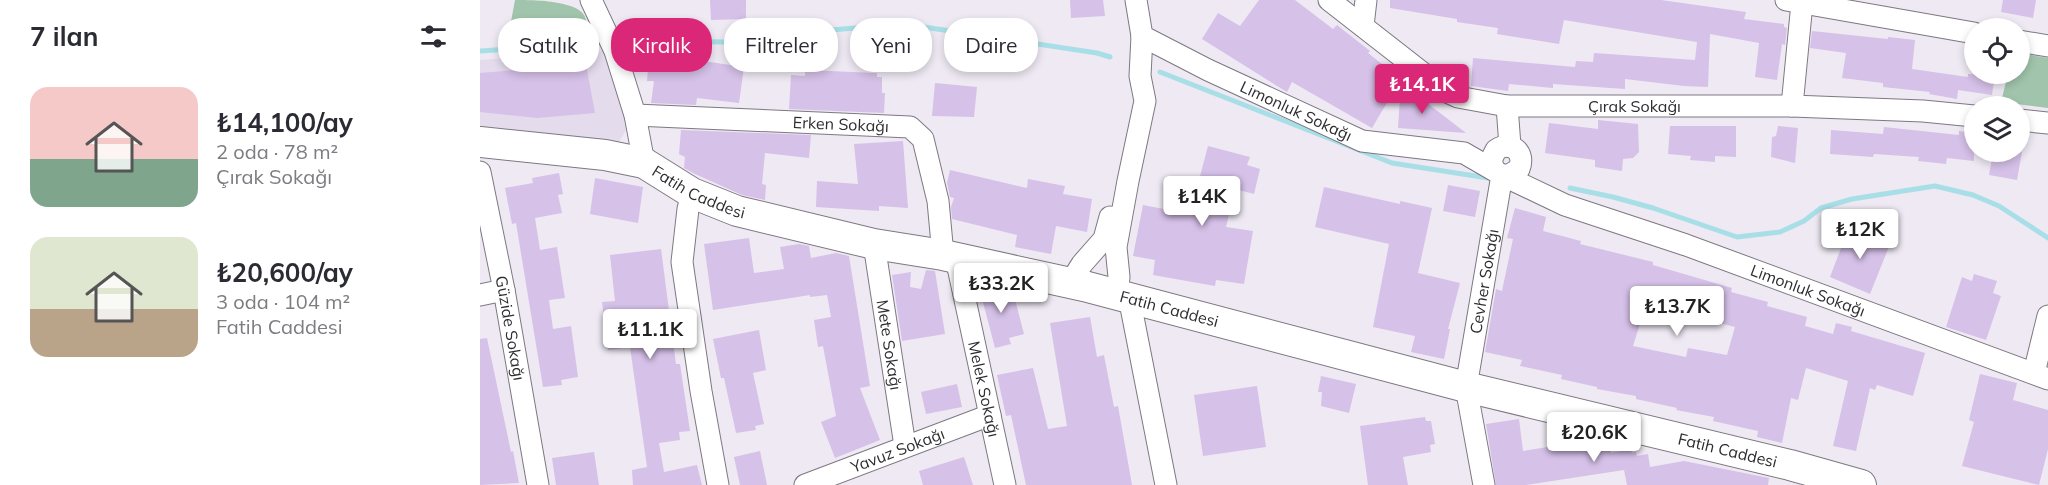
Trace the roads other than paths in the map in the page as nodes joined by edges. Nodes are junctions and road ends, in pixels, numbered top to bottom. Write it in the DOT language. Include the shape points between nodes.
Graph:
graph roads {
  1 [pos="591,0"];
  2 [pos="1136,0"];
  3 [pos="1329,0"];
  4 [pos="1366,0"];
  5 [pos="1794,2"];
  6 [pos="1857,6"];
  7 [pos="1363,26"];
  8 [pos="1964,31"];
  9 [pos="1142,36"];
  10 [pos="2030,43"];
  11 [pos="2048,46"];
  12 [pos="1140,76"];
  13 [pos="1508,106"];
  14 [pos="1792,106"];
  15 [pos="635,115"];
  16 [pos="1964,115"];
  17 [pos="2030,121"];
  18 [pos="2048,123"];
  19 [pos="480,142"];
  20 [pos="644,163"];
  21 [pos="480,172"];
  22 [pos="1498,173"];
  23 [pos="692,193"];
  24 [pos="874,244"];
  25 [pos="949,256"];
  26 [pos="1070,283"];
  27 [pos="504,290"];
  28 [pos="480,295"];
  29 [pos="1123,296"];
  30 [pos="2048,315"];
  31 [pos="2041,376"];
  32 [pos="1466,387"];
  33 [pos="990,415"];
  34 [pos="905,446"];
  35 [pos="1792,475"];
  36 [pos="538,485"];
  37 [pos="718,485"];
  38 [pos="805,485"];
  39 [pos="1005,485"];
  40 [pos="1166,485"];
  41 [pos="1484,485"];
  42 [pos="1861,485"];
  1 -- 15 [label="street" via="615,51"];
  2 -- 9 [label="street"];
  3 -- 7 [label="street, Çırak Sokağı"];
  4 -- 7 [label="street"];
  5 -- 6 [label="street"];
  5 -- 14 [label="street"];
  6 -- 8 [label="street"];
  7 -- 13 [label="street, Çırak Sokağı" via="1447,92"];
  9 -- 12 [label="street"];
  9 -- 22 [label="street, Limonluk Sokağı" via="1362,141 1464,153"];
  10 -- 11 [label="street"];
  12 -- 26 [label="street" via="1131,97 1104,239"];
  12 -- 29 [label="street" via="1145,101 1116,247"];
  13 -- 14 [label="street, Çırak Sokağı"];
  13 -- 22 [label="street" via="1510,146 1519,152 1521,164 1515,173"];
  14 -- 16 [label="street, Çırak Sokağı"];
  15 -- 20 [label="street"];
  15 -- 25 [label="street, Erken Sokağı" via="910,127 923,139"];
  17 -- 18 [label="street"];
  19 -- 20 [label="main road, Fatih Caddesi"];
  20 -- 23 [label="main road, Fatih Caddesi"];
  21 -- 27 [label="street, Güzide Sokağı"];
  22 -- 31 [label="street, Limonluk Sokağı" via="1565,205 1686,245"];
  22 -- 32 [label="street, Cevher Sokağı"];
  23 -- 24 [label="main road, Fatih Caddesi" via="737,211"];
  23 -- 37 [label="street" via="682,262"];
  24 -- 25 [label="main road, Fatih Caddesi"];
  24 -- 34 [label="street, Mete Sokağı"];
  25 -- 26 [label="main road, Fatih Caddesi"];
  25 -- 33 [label="street, Melek Sokağı"];
  26 -- 29 [label="main road, Fatih Caddesi"];
  27 -- 28 [label="street"];
  27 -- 36 [label="street, Güzide Sokağı"];
  29 -- 32 [label="main road, Fatih Caddesi"];
  29 -- 40 [label="street"];
  30 -- 31 [label="street"];
  32 -- 35 [label="main road, Fatih Caddesi"];
  32 -- 41 [label="street"];
  33 -- 34 [label="street, Yavuz Sokağı"];
  33 -- 39 [label="street, Melek Sokağı"];
  34 -- 38 [label="street, Yavuz Sokağı"];
  35 -- 42 [label="main road, Fatih Caddesi"];
}
